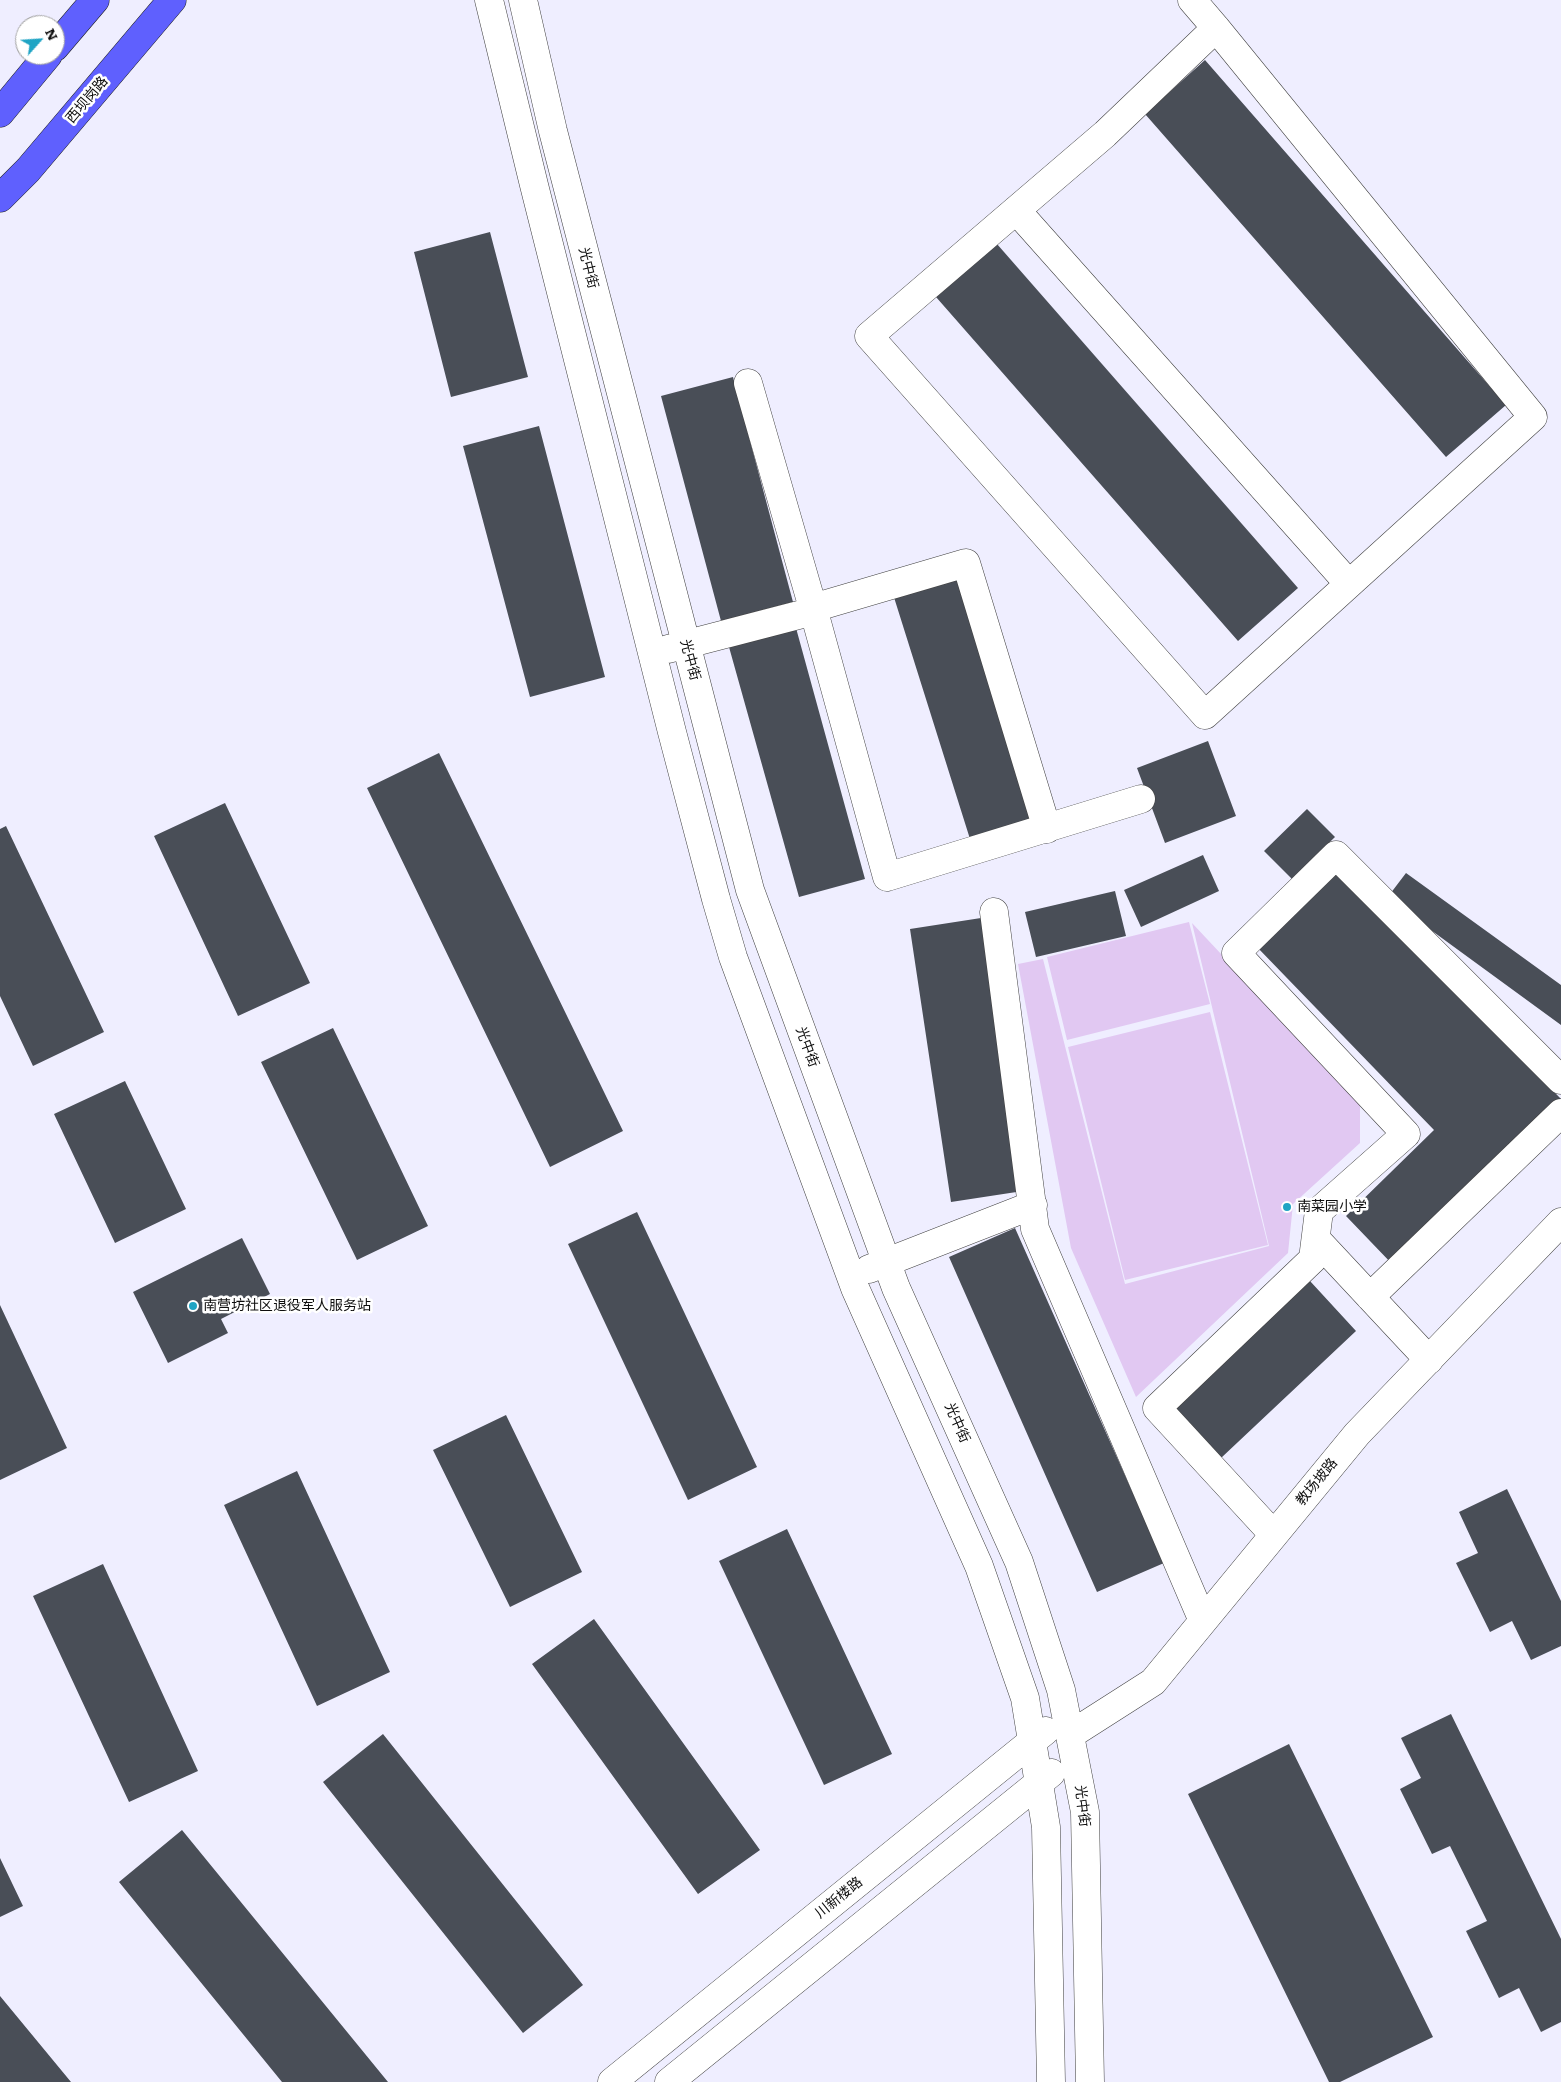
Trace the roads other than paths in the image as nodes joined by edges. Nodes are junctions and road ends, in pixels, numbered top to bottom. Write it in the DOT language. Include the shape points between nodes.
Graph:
graph roads {
  1 [pos="96,0"];
  2 [pos="172,0"];
  3 [pos="489,0"];
  4 [pos="523,0"];
  5 [pos="1192,0"];
  6 [pos="1216,28"];
  7 [pos="65,36"];
  8 [pos="39,65"];
  9 [pos="0,111"];
  10 [pos="0,198"];
  11 [pos="1016,210"];
  12 [pos="748,383"];
  13 [pos="1349,584"];
  14 [pos="814,609"];
  15 [pos="686,644"];
  16 [pos="652,654"];
  17 [pos="1141,799"];
  18 [pos="1047,829"];
  19 [pos="994,912"];
  20 [pos="1561,1080"];
  21 [pos="1561,1113"];
  22 [pos="1033,1205"];
  23 [pos="1561,1222"];
  24 [pos="1316,1239"];
  25 [pos="886,1262"];
  26 [pos="850,1277"];
  27 [pos="1370,1297"];
  28 [pos="1428,1360"];
  29 [pos="1274,1535"];
  30 [pos="1203,1621"];
  31 [pos="1070,1735"];
  32 [pos="1032,1740"];
  33 [pos="1039,1782"];
  34 [pos="612,2082"];
  35 [pos="670,2082"];
  36 [pos="1050,2082"];
  37 [pos="1090,2082"];
  1 -- 7 [label="main road"];
  2 -- 10 [label="main road, 西坝岗路" via="28,170"];
  3 -- 16 [label="street"];
  4 -- 15 [label="street, 光中街" via="555,140"];
  5 -- 6 [label="street"];
  6 -- 11 [label="street" via="1105,134"];
  6 -- 13 [label="street" via="1533,417"];
  8 -- 9 [label="main road"];
  11 -- 13 [label="street"];
  11 -- 13 [label="street" via="869,336 1205,715"];
  12 -- 14 [label="street"];
  14 -- 15 [label="street"];
  14 -- 18 [label="street" via="966,563"];
  14 -- 18 [label="street" via="887,877"];
  15 -- 16 [label="street"];
  15 -- 25 [label="street, 光中街" via="750,890"];
  16 -- 26 [label="street" via="733,957"];
  17 -- 18 [label="street"];
  19 -- 22 [label="street"];
  20 -- 24 [label="street" via="1336,855 1236,953 1406,1134 1319,1211"];
  21 -- 27 [label="street"];
  22 -- 25 [label="street"];
  22 -- 30 [label="street" via="1035,1229"];
  23 -- 28 [label="street, 教场坡路"];
  24 -- 27 [label="street"];
  24 -- 29 [label="street" via="1313,1259 1157,1408"];
  25 -- 26 [label="street"];
  25 -- 31 [label="street, 光中街" via="1019,1562 1061,1690"];
  26 -- 32 [label="street" via="979,1566 1025,1698"];
  27 -- 28 [label="street"];
  28 -- 29 [label="street, 教场坡路" via="1357,1434"];
  29 -- 30 [label="street, 教场坡路"];
  30 -- 31 [label="street, 教场坡路" via="1154,1682"];
  31 -- 32 [label="street, 川新楼路"];
  31 -- 33 [label="street"];
  31 -- 37 [label="street, 光中街" via="1085,1812"];
  32 -- 33 [label="street"];
  32 -- 34 [label="street, 川新楼路"];
  33 -- 35 [label="street"];
  33 -- 36 [label="street" via="1046,1828"];
}
